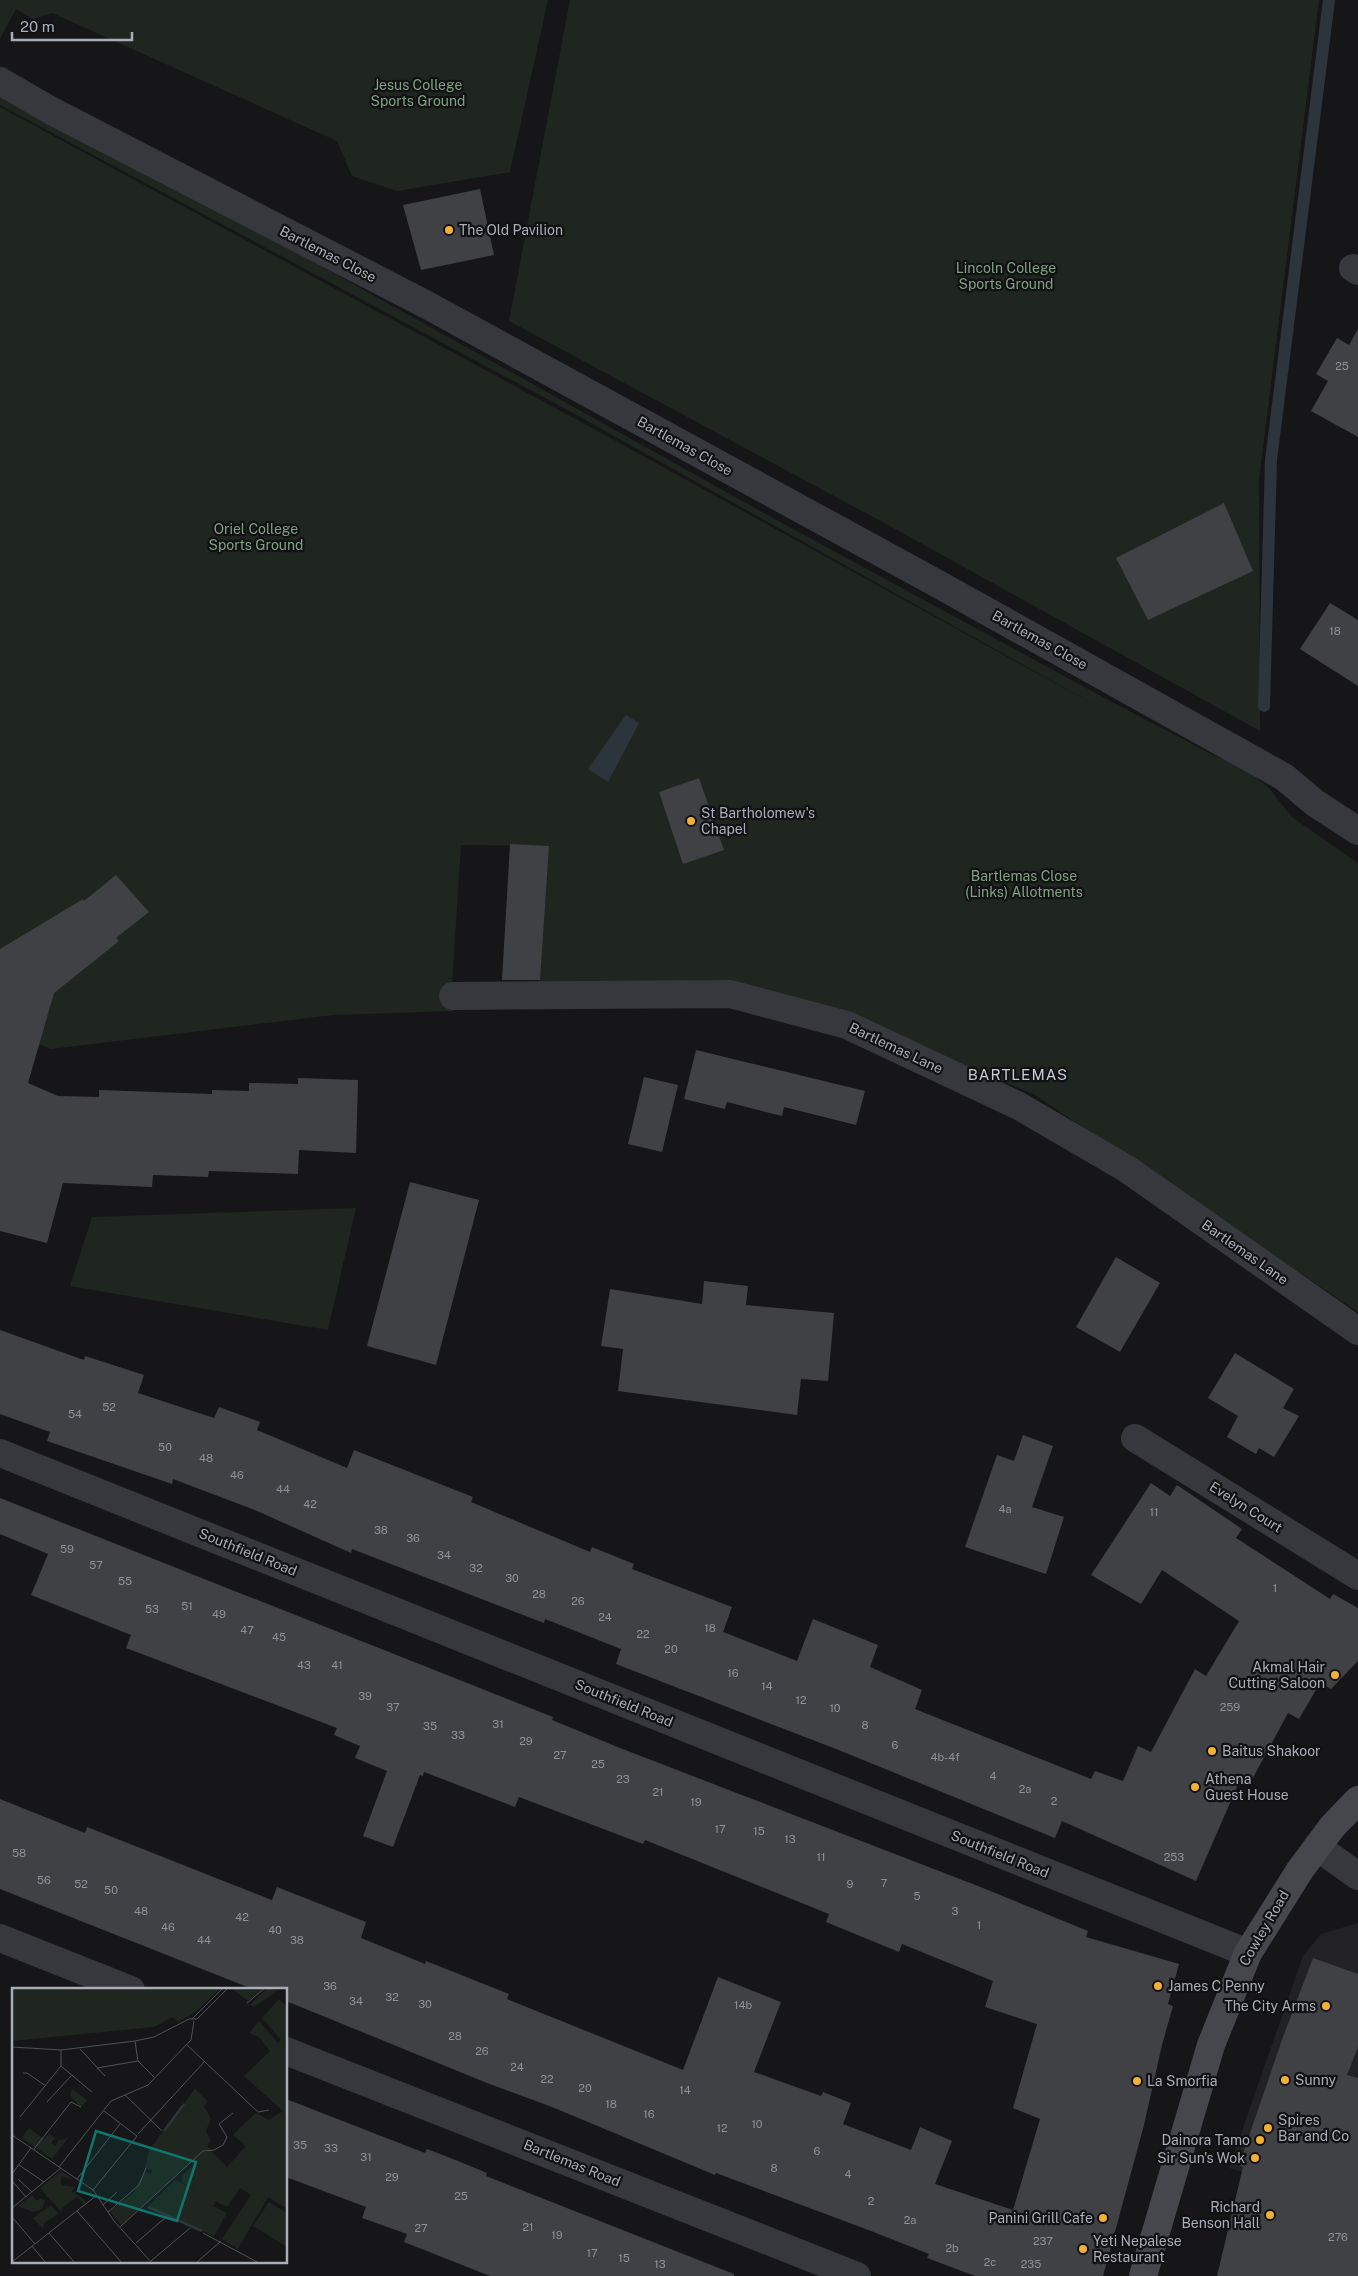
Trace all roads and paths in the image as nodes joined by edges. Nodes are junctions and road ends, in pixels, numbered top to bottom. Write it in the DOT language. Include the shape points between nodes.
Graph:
graph roads {
  1 [pos="0,81"];
  2 [pos="1358,831"];
  3 [pos="453,996"];
  4 [pos="1358,1331"];
  5 [pos="1135,1438"];
  6 [pos="0,1453"];
  7 [pos="1358,1576"];
  8 [pos="1358,1800"];
  9 [pos="1317,1847"];
  10 [pos="1358,1876"];
  11 [pos="0,1938"];
  12 [pos="1248,1953"];
  13 [pos="126,1988"];
  14 [pos="288,2052"];
  15 [pos="857,2276"];
  16 [pos="1143,2276"];
  1 -- 2 [label="street, Bartlemas Close" via="427,305 938,584 1284,777 1315,803"];
  3 -- 4 [label="street, Bartlemas Lane" via="730,994 847,1025 1019,1106 1127,1170"];
  5 -- 7 [label="street, Evelyn Court"];
  6 -- 12 [label="street, Southfield Road"];
  8 -- 9 [label="main road, Cowley Road"];
  9 -- 10 [label="street"];
  9 -- 12 [label="main road, Cowley Road" via="1288,1886"];
  11 -- 13 [label="street"];
  12 -- 16 [label="main road, Cowley Road" via="1211,2045"];
  14 -- 15 [label="street, Bartlemas Road"];
}
